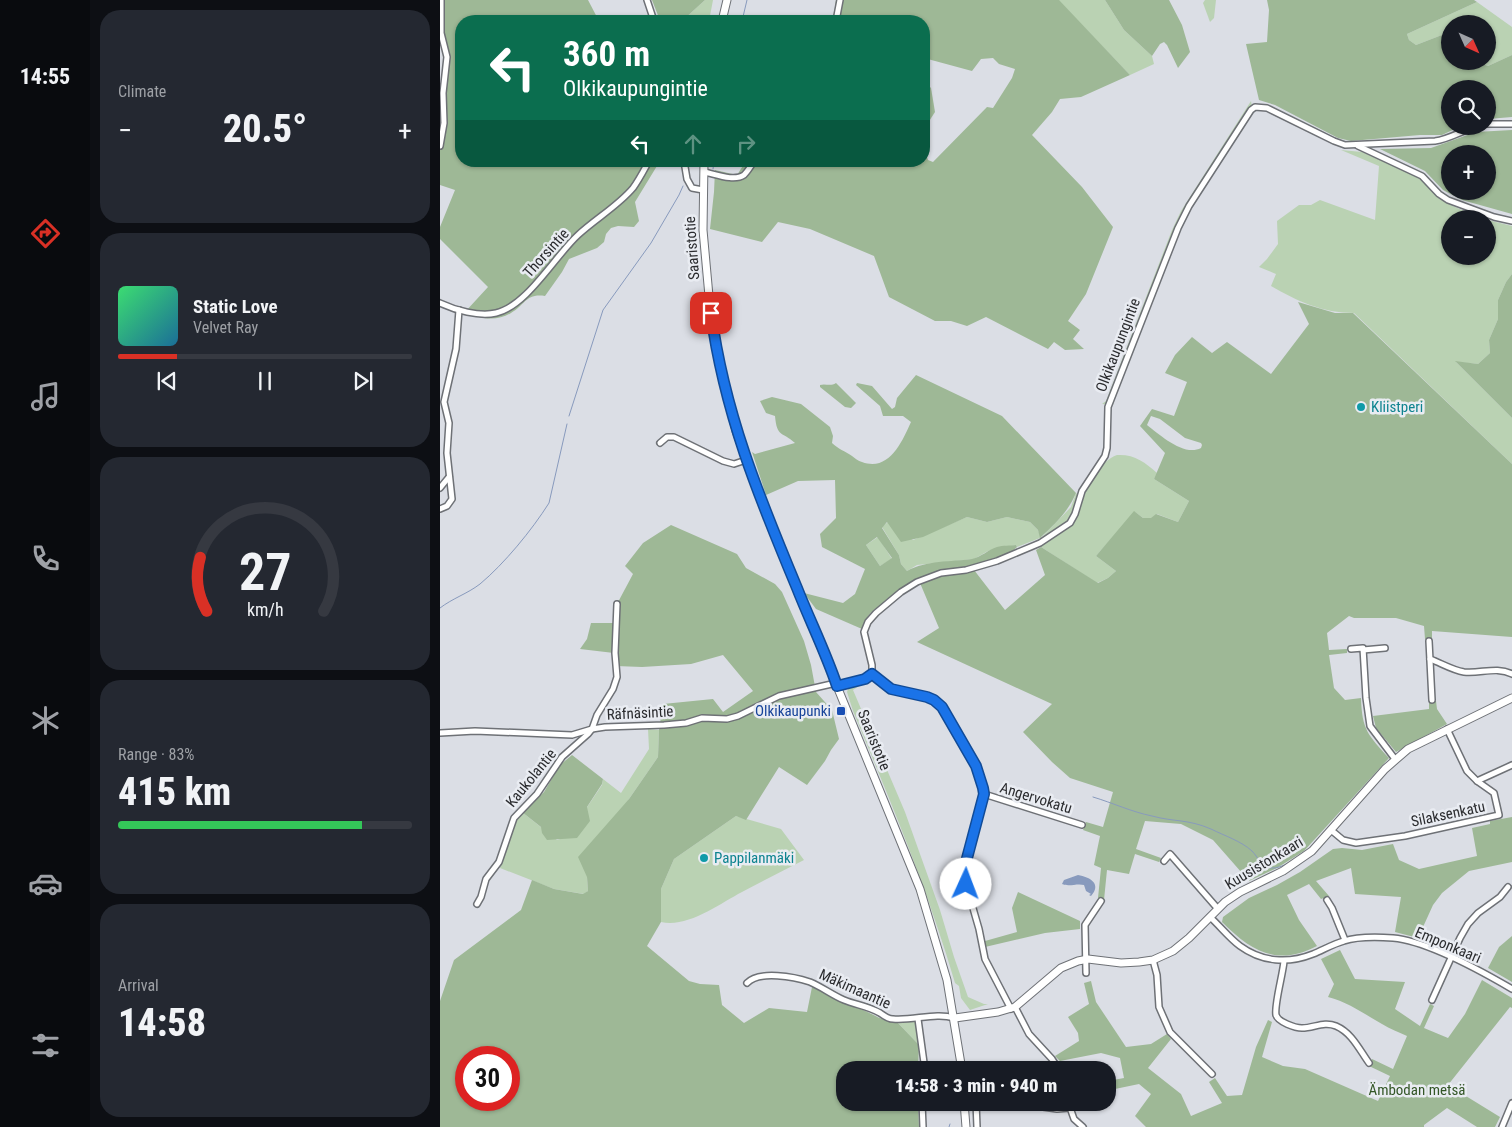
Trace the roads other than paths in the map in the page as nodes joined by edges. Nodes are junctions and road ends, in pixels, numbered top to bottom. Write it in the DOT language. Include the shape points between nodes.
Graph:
graph roads {
  1 [pos="441,0"];
  2 [pos="647,0"];
  3 [pos="727,0"];
  4 [pos="840,0"];
  5 [pos="652,15"];
  6 [pos="723,15"];
  7 [pos="837,15"];
  8 [pos="1496,124"];
  9 [pos="1512,124"];
  10 [pos="1453,135"];
  11 [pos="1357,145"];
  12 [pos="440,146"];
  13 [pos="645,167"];
  14 [pos="685,167"];
  15 [pos="704,167"];
  16 [pos="750,167"];
  17 [pos="704,172"];
  18 [pos="703,190"];
  19 [pos="1512,221"];
  20 [pos="440,303"];
  21 [pos="459,310"];
  22 [pos="660,443"];
  23 [pos="746,460"];
  24 [pos="449,477"];
  25 [pos="440,488"];
  26 [pos="440,509"];
  27 [pos="617,604"];
  28 [pos="1429,641"];
  29 [pos="1385,648"];
  30 [pos="1351,649"];
  31 [pos="1363,650"];
  32 [pos="1430,659"];
  33 [pos="872,674"];
  34 [pos="1512,674"];
  35 [pos="836,685"];
  36 [pos="1512,698"];
  37 [pos="1432,700"];
  38 [pos="592,729"];
  39 [pos="1447,729"];
  40 [pos="440,734"];
  41 [pos="1395,759"];
  42 [pos="1512,765"];
  43 [pos="1477,782"];
  44 [pos="984,794"];
  45 [pos="1082,825"];
  46 [pos="1331,830"];
  47 [pos="1164,860"];
  48 [pos="1508,887"];
  49 [pos="1327,900"];
  50 [pos="1101,901"];
  51 [pos="476,904"];
  52 [pos="1218,909"];
  53 [pos="1210,917"];
  54 [pos="1345,940"];
  55 [pos="1451,958"];
  56 [pos="1085,959"];
  57 [pos="1153,960"];
  58 [pos="1284,961"];
  59 [pos="1086,973"];
  60 [pos="747,983"];
  61 [pos="1512,989"];
  62 [pos="1432,1000"];
  63 [pos="1013,1008"];
  64 [pos="918,1018"];
  65 [pos="955,1018"];
  66 [pos="924,1061"];
  67 [pos="961,1061"];
  68 [pos="1053,1061"];
  69 [pos="1369,1062"];
  70 [pos="1212,1074"];
  71 [pos="1512,1103"];
  72 [pos="922,1111"];
  73 [pos="965,1111"];
  74 [pos="976,1111"];
  75 [pos="1070,1111"];
  76 [pos="923,1127"];
  77 [pos="966,1127"];
  78 [pos="977,1127"];
  79 [pos="1083,1127"];
  80 [pos="1502,1127"];
  1 -- 12 [label="street" via="447,57"];
  2 -- 5 [label="street"];
  3 -- 6 [label="main road"];
  4 -- 7 [label="street"];
  8 -- 9 [label="street"];
  10 -- 11 [label="street, Olkikaupungintie" via="1435,141"];
  11 -- 19 [label="street" via="1422,176 1448,200"];
  11 -- 33 [label="street, Olkikaupungintie" via="1334,141 1267,108 1251,110 1178,228 1108,407 1105,456 1082,491 1072,519 1060,532 1031,548 976,568 929,577 901,592 871,618 864,632"];
  13 -- 21 [label="street, Thorsintie" via="633,187 579,234 536,284 511,306 496,314"];
  14 -- 18 [label="street" via="692,188"];
  15 -- 17 [label="main road, Saaristotie"];
  16 -- 17 [label="street" via="739,178"];
  17 -- 18 [label="main road, Saaristotie"];
  18 -- 23 [label="main road, Saaristotie" via="703,230 714,330 727,396"];
  20 -- 21 [label="street, Thorsintie"];
  21 -- 24 [label="street" via="456,350 444,402 448,423"];
  22 -- 23 [label="street" via="667,437 674,437 723,462 734,464"];
  23 -- 35 [label="main road, Saaristotie"];
  24 -- 25 [label="street"];
  24 -- 26 [label="street" via="452,499"];
  27 -- 38 [label="street, Kaukolantie" via="614,646 617,678"];
  28 -- 32 [label="street"];
  29 -- 31 [label="street"];
  30 -- 31 [label="street"];
  31 -- 41 [label="street" via="1370,726"];
  32 -- 34 [label="street" via="1466,672 1498,670"];
  32 -- 37 [label="street"];
  33 -- 35 [label="street" via="865,679"];
  33 -- 44 [label="street" via="891,689 939,703 976,766"];
  35 -- 38 [label="street, Räfnäsintie" via="779,696 727,719 702,718 686,723"];
  35 -- 65 [label="main road, Saaristotie" via="920,889 940,952"];
  36 -- 39 [label="main road, Kuusistonkaari"];
  38 -- 40 [label="street, Räfnäsintie" via="572,735 475,731"];
  38 -- 51 [label="street, Kaukolantie" via="562,757 537,794 514,818 499,862 486,878 481,898"];
  39 -- 41 [label="main road, Kuusistonkaari"];
  39 -- 43 [label="street, Silaksenkatu" via="1467,771"];
  41 -- 46 [label="main road, Kuusistonkaari"];
  42 -- 43 [label="street"];
  43 -- 46 [label="street, Silaksenkatu" via="1494,793 1499,815 1405,836 1356,843 1343,840"];
  44 -- 45 [label="street, Angervokatu"];
  44 -- 63 [label="street" via="964,876 985,960"];
  46 -- 52 [label="main road, Kuusistonkaari" via="1304,857 1283,871 1251,885"];
  47 -- 52 [label="street" via="1170,854"];
  48 -- 55 [label="street" via="1468,924"];
  49 -- 54 [label="street"];
  50 -- 56 [label="street" via="1085,925"];
  52 -- 53 [label="main road, Kuusistonkaari"];
  53 -- 57 [label="main road, Kuusistonkaari" via="1173,951"];
  53 -- 58 [label="street, Emponkaari" via="1248,951"];
  54 -- 55 [label="street, Emponkaari" via="1394,938 1413,942"];
  54 -- 58 [label="street, Emponkaari" via="1311,955"];
  55 -- 61 [label="street, Emponkaari"];
  55 -- 62 [label="street"];
  56 -- 57 [label="main road, Kuusistonkaari" via="1121,963"];
  56 -- 59 [label="street"];
  56 -- 63 [label="main road, Kuusistonkaari" via="1062,968"];
  57 -- 70 [label="street" via="1159,1007 1165,1024"];
  58 -- 69 [label="street" via="1276,1010 1278,1018 1302,1028 1334,1025 1351,1036"];
  60 -- 64 [label="street, Mäkimaantie" via="764,976 801,980 845,1001 874,1009 888,1018"];
  63 -- 65 [label="main road, Kuusistonkaari"];
  63 -- 68 [label="street" via="1029,1034"];
  64 -- 65 [label="street, Mäkimaantie"];
  64 -- 66 [label="street"];
  65 -- 67 [label="main road, Saaristotie"];
  71 -- 80 [label="street"];
  72 -- 76 [label="street"];
  73 -- 77 [label="main road"];
  74 -- 78 [label="street"];
  75 -- 79 [label="street" via="1074,1120"];
}
